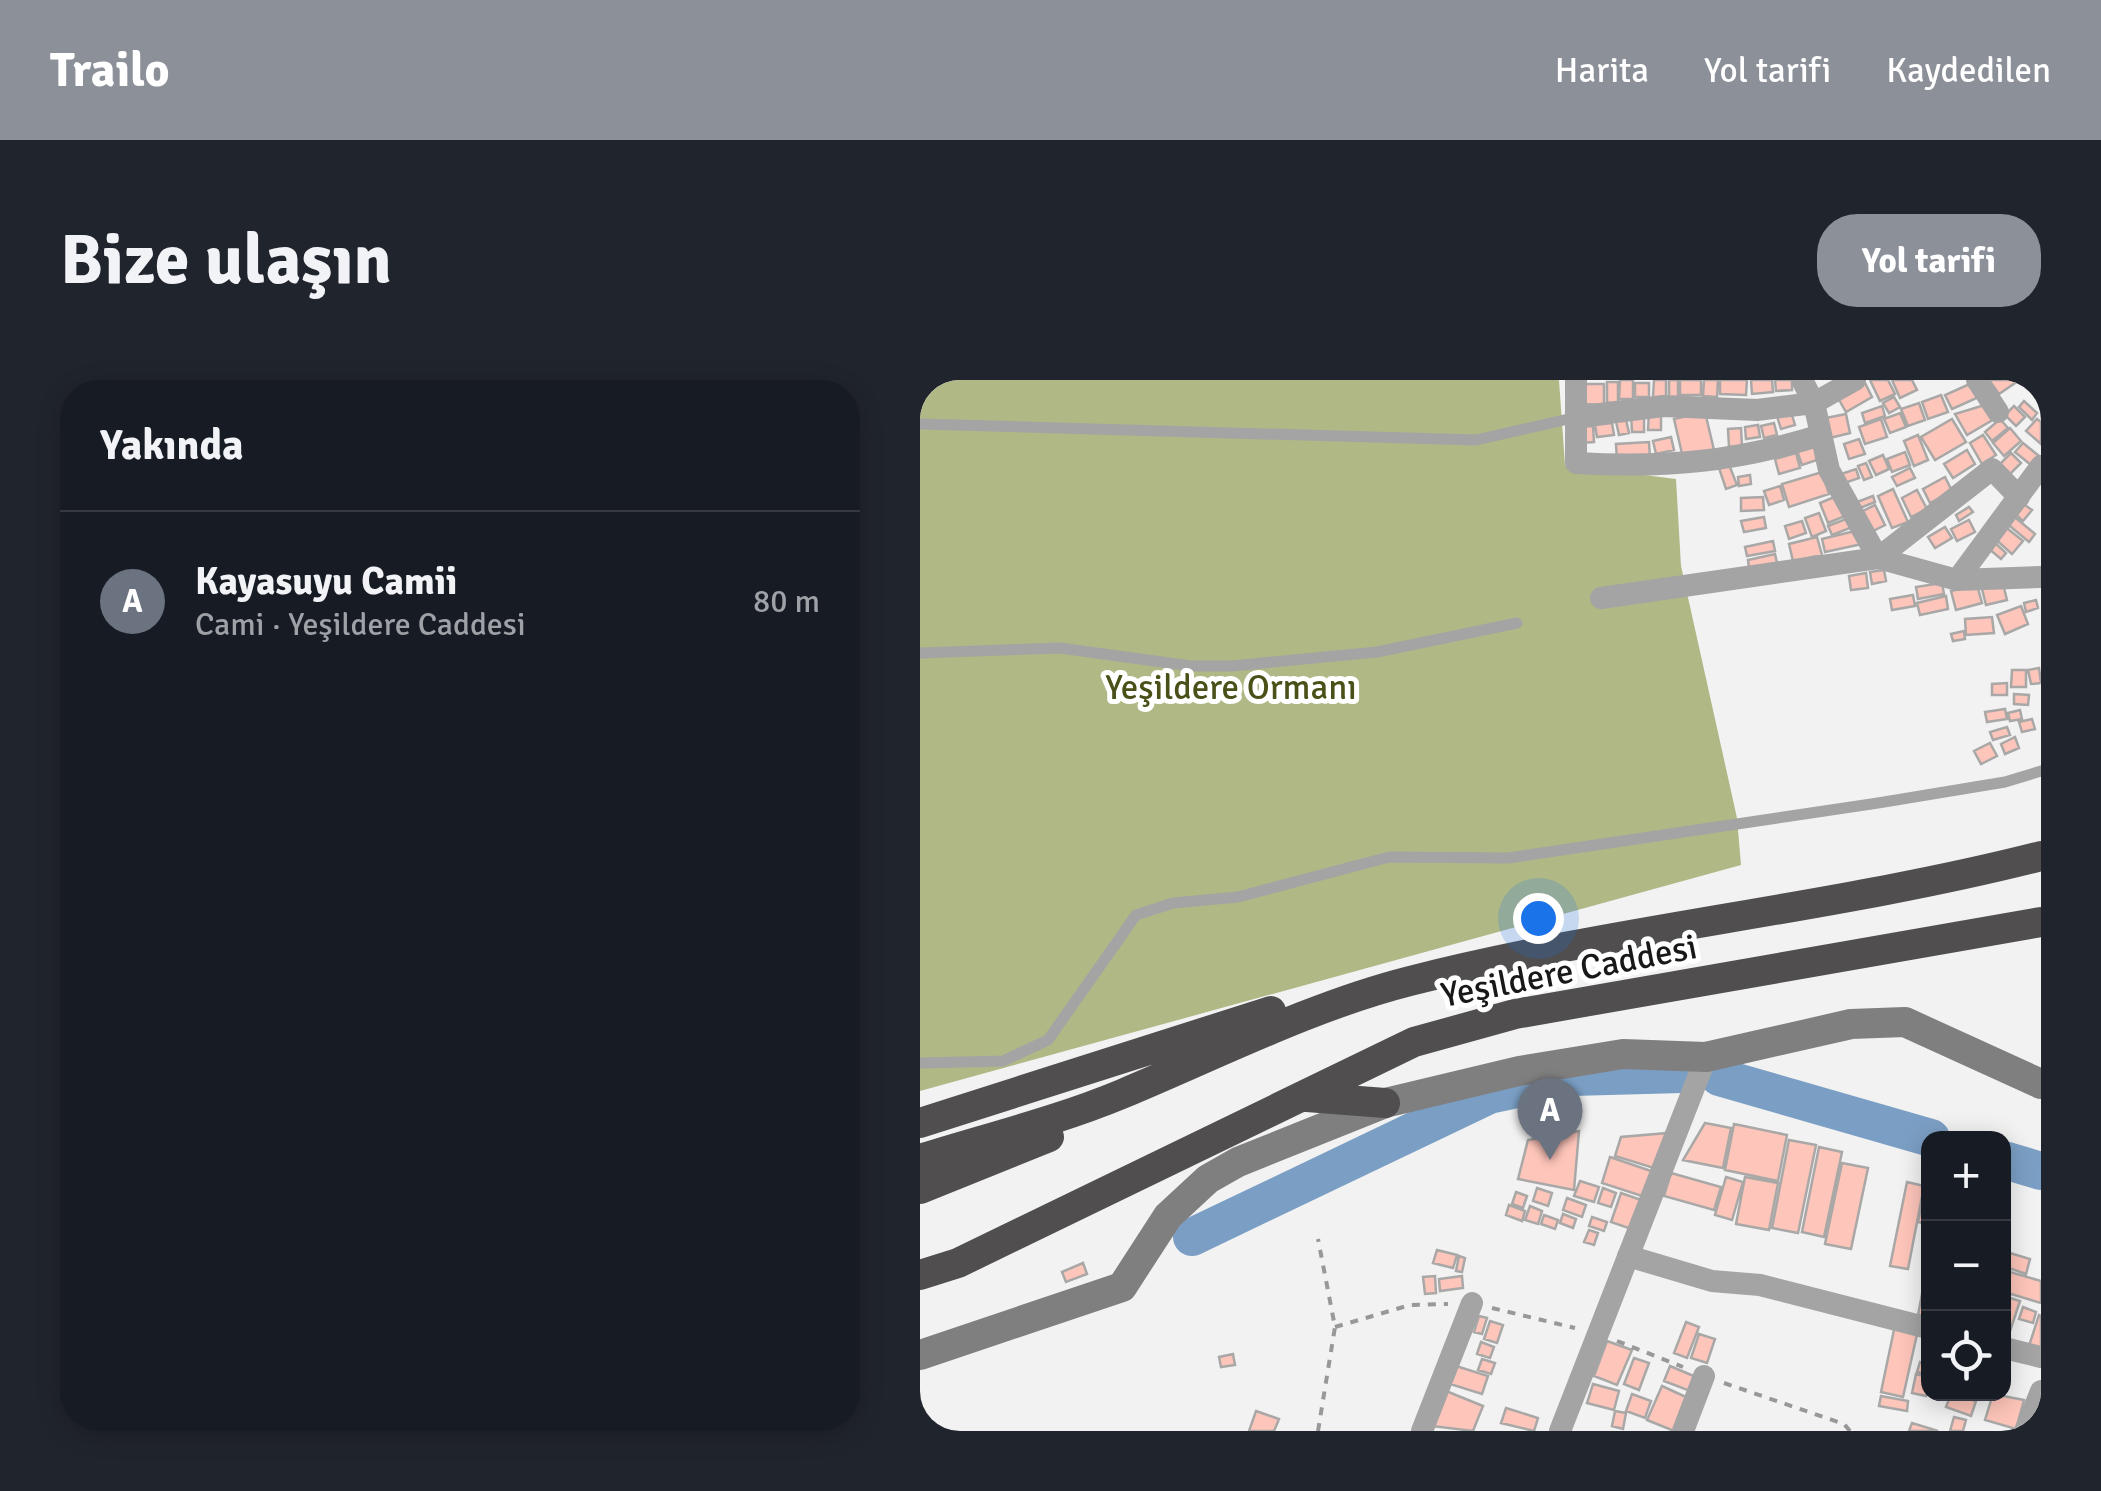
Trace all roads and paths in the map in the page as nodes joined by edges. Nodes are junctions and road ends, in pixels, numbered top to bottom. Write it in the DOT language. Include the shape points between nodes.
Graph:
graph roads {
  1 [pos="1576,380"];
  2 [pos="1802,380"];
  3 [pos="1855,380"];
  4 [pos="1977,380"];
  5 [pos="1814,403"];
  6 [pos="1998,412"];
  7 [pos="1577,417"];
  8 [pos="920,424"];
  9 [pos="1821,435"];
  10 [pos="2041,466"];
  11 [pos="2018,497"];
  12 [pos="1878,558"];
  13 [pos="2041,577"];
  14 [pos="1957,580"];
  15 [pos="1602,598"];
  16 [pos="1517,623"];
  17 [pos="920,653"];
  18 [pos="2041,771"];
  19 [pos="2041,856"];
  20 [pos="2041,922"];
  21 [pos="1405,982"];
  22 [pos="1706,1057"];
  23 [pos="920,1063"];
  24 [pos="2041,1084"];
  25 [pos="1306,1096"];
  26 [pos="1385,1104"];
  27 [pos="920,1123"];
  28 [pos="920,1159"];
  29 [pos="920,1190"];
  30 [pos="1318,1240"];
  31 [pos="1628,1256"];
  32 [pos="920,1275"];
  33 [pos="1472,1303"];
  34 [pos="1921,1326"];
  35 [pos="2011,1350"];
  36 [pos="920,1355"];
  37 [pos="2041,1358"];
  38 [pos="1704,1376"];
  39 [pos="2041,1390"];
  40 [pos="1318,1431"];
  41 [pos="1422,1431"];
  42 [pos="1560,1431"];
  43 [pos="1683,1431"];
  44 [pos="2026,1431"];
  1 -- 7 [label="street"];
  2 -- 5 [label="street"];
  3 -- 5 [label="street"];
  4 -- 6 [label="street"];
  5 -- 7 [label="street" via="1757,410 1663,406"];
  5 -- 9 [label="street"];
  7 -- 8 [label="lane" via="1476,440"];
  7 -- 9 [label="street" via="1576,462 1593,464 1665,468"];
  9 -- 12 [label="street" via="1829,470"];
  10 -- 11 [label="street"];
  11 -- 12 [label="street" via="1992,470"];
  11 -- 14 [label="street"];
  12 -- 14 [label="street"];
  12 -- 15 [label="street"];
  13 -- 14 [label="street"];
  16 -- 17 [label="lane" via="1377,652 1232,666 1060,648"];
  18 -- 23 [label="lane" via="1878,803 1508,858 1389,858 1238,898 1174,904 1136,915 1048,1040 1002,1060"];
  19 -- 21 [label="highway, Yeşildere Caddesi" via="1930,884 1540,950"];
  20 -- 25 [label="highway, Yeşildere Caddesi" via="1515,1014 1414,1042"];
  21 -- 27 [label="highway, Yeşildere Caddesi" via="1344,988"];
  21 -- 28 [label="highway, Yeşildere Caddesi" via="1117,1096"];
  21 -- 29 [label="highway, Yeşildere Caddesi" via="1265,1048"];
  22 -- 24 [label="street" via="1850,1024 1905,1022"];
  22 -- 26 [label="street" via="1623,1054"];
  22 -- 31 [label="street"];
  25 -- 26 [label="highway"];
  25 -- 32 [label="highway, Yeşildere Caddesi" via="958,1263"];
  26 -- 36 [label="street" via="1208,1179 1168,1216 1122,1286"];
  30 -- 40 [label="path" via="1336,1327"];
  31 -- 34 [label="street"];
  31 -- 42 [label="street"];
  33 -- 41 [label="street"];
  35 -- 37 [label="street"];
  38 -- 43 [label="street"];
  39 -- 44 [label="street"];
}
